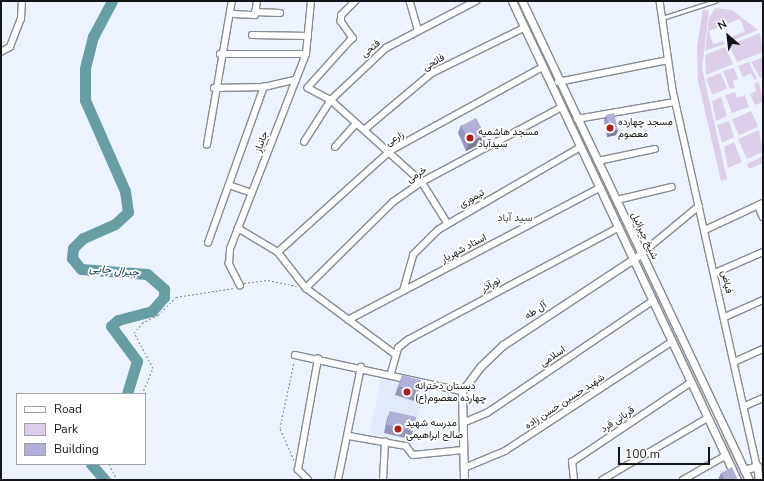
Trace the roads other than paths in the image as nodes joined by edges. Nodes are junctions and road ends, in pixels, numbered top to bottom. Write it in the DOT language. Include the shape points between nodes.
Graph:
graph roads {
  1 [pos="22,1"];
  2 [pos="232,1"];
  3 [pos="257,1"];
  4 [pos="311,1"];
  5 [pos="356,1"];
  6 [pos="410,1"];
  7 [pos="476,1"];
  8 [pos="512,1"];
  9 [pos="522,1"];
  10 [pos="660,1"];
  11 [pos="715,1"];
  12 [pos="255,12"];
  13 [pos="280,13"];
  14 [pos="234,14"];
  15 [pos="662,18"];
  16 [pos="532,24"];
  17 [pos="524,28"];
  18 [pos="418,29"];
  19 [pos="252,35"];
  20 [pos="308,36"];
  21 [pos="1,52"];
  22 [pos="220,54"];
  23 [pos="306,54"];
  24 [pos="668,60"];
  25 [pos="541,68"];
  26 [pos="295,80"];
  27 [pos="558,82"];
  28 [pos="264,87"];
  29 [pos="214,88"];
  30 [pos="331,100"];
  31 [pos="675,102"];
  32 [pos="560,108"];
  33 [pos="576,119"];
  34 [pos="356,124"];
  35 [pos="364,130"];
  36 [pos="304,142"];
  37 [pos="207,145"];
  38 [pos="335,148"];
  39 [pos="579,148"];
  40 [pos="655,149"];
  41 [pos="390,151"];
  42 [pos="598,162"];
  43 [pos="587,167"];
  44 [pos="422,182"];
  45 [pos="229,186"];
  46 [pos="671,186"];
  47 [pos="597,189"];
  48 [pos="252,193"];
  49 [pos="617,200"];
  50 [pos="760,204"];
  51 [pos="699,206"];
  52 [pos="763,217"];
  53 [pos="448,224"];
  54 [pos="238,228"];
  55 [pos="616,229"];
  56 [pos="705,230"];
  57 [pos="208,243"];
  58 [pos="278,252"];
  59 [pos="763,252"];
  60 [pos="641,254"];
  61 [pos="632,261"];
  62 [pos="715,273"];
  63 [pos="240,286"];
  64 [pos="306,288"];
  65 [pos="403,291"];
  66 [pos="763,300"];
  67 [pos="651,302"];
  68 [pos="725,317"];
  69 [pos="348,320"];
  70 [pos="670,342"];
  71 [pos="763,349"];
  72 [pos="395,354"];
  73 [pos="295,355"];
  74 [pos="318,358"];
  75 [pos="734,362"];
  76 [pos="361,367"];
  77 [pos="391,373"];
  78 [pos="690,383"];
  79 [pos="462,391"];
  80 [pos="763,398"];
  81 [pos="745,406"];
  82 [pos="717,414"];
  83 [pos="706,418"];
  84 [pos="463,423"];
  85 [pos="349,436"];
  86 [pos="385,442"];
  87 [pos="463,450"];
  88 [pos="725,456"];
  89 [pos="763,458"];
  90 [pos="758,466"];
  91 [pos="464,468"];
  92 [pos="744,470"];
  93 [pos="308,480"];
  94 [pos="338,480"];
  95 [pos="383,480"];
  96 [pos="464,480"];
  97 [pos="574,480"];
  98 [pos="604,480"];
  99 [pos="683,480"];
  100 [pos="737,480"];
  101 [pos="749,480"];
  102 [pos="759,480"];
  1 -- 21 [label="street" via="21,19 10,47"];
  2 -- 22 [label="street"];
  3 -- 12 [label="street"];
  4 -- 20 [label="street, جانباز"];
  5 -- 30 [label="street" via="342,15 341,21 353,38 308,88"];
  6 -- 18 [label="street"];
  7 -- 18 [label="street, فتحی"];
  8 -- 17 [label="street"];
  9 -- 16 [label="street, شیخ جبرائیل"];
  10 -- 15 [label="street, فیاض"];
  11 -- 15 [label="lane"];
  12 -- 13 [label="street"];
  12 -- 14 [label="street"];
  15 -- 24 [label="street, فیاض"];
  16 -- 17 [label="street"];
  16 -- 27 [label="street, شیخ جبرائیل"];
  17 -- 25 [label="street"];
  17 -- 35 [label="street, فاتحی" via="432,73"];
  18 -- 30 [label="street, فتحی" via="386,48"];
  19 -- 20 [label="street"];
  20 -- 23 [label="street, جانباز"];
  22 -- 23 [label="street"];
  22 -- 29 [label="street"];
  23 -- 26 [label="street, جانباز"];
  24 -- 27 [label="street"];
  24 -- 31 [label="street, فیاض"];
  25 -- 32 [label="street"];
  25 -- 41 [label="street, زارعی"];
  26 -- 28 [label="street"];
  26 -- 48 [label="street, جانباز"];
  27 -- 33 [label="street, شیخ جبرائیل"];
  28 -- 29 [label="street"];
  28 -- 45 [label="street"];
  29 -- 37 [label="street"];
  30 -- 34 [label="street"];
  30 -- 36 [label="street, فتحی"];
  31 -- 33 [label="street"];
  31 -- 51 [label="street, فیاض"];
  32 -- 39 [label="street"];
  32 -- 44 [label="street, خرمی"];
  33 -- 42 [label="street, شیخ جبرائیل"];
  34 -- 35 [label="street"];
  34 -- 38 [label="street"];
  35 -- 41 [label="street"];
  39 -- 43 [label="street"];
  39 -- 53 [label="street, تیموری"];
  40 -- 42 [label="street"];
  41 -- 44 [label="street"];
  41 -- 58 [label="street, زارعی"];
  42 -- 43 [label="street"];
  42 -- 49 [label="street, شیخ جبرائیل"];
  43 -- 47 [label="street"];
  44 -- 53 [label="street"];
  44 -- 64 [label="street, خرمی" via="393,202"];
  45 -- 48 [label="street"];
  45 -- 57 [label="street"];
  46 -- 49 [label="street"];
  47 -- 55 [label="street"];
  47 -- 65 [label="street, استاد شهریار"];
  48 -- 54 [label="street, جانباز"];
  49 -- 60 [label="street, شیخ جبرائیل"];
  50 -- 52 [label="street"];
  50 -- 56 [label="street"];
  51 -- 56 [label="street, فیاض"];
  51 -- 60 [label="street"];
  53 -- 65 [label="street, تیموری" via="422,243 413,255"];
  54 -- 58 [label="street"];
  54 -- 63 [label="street, جانباز" via="230,249 230,264"];
  55 -- 61 [label="street"];
  55 -- 72 [label="street, نورآذر" via="408,340"];
  56 -- 62 [label="street, فیاض"];
  58 -- 64 [label="street"];
  59 -- 62 [label="street"];
  60 -- 61 [label="street, آل طه"];
  60 -- 82 [label="street, شیخ جبرائیل"];
  61 -- 67 [label="street"];
  61 -- 79 [label="street, آل طه" via="503,345"];
  62 -- 68 [label="street, فیاض"];
  64 -- 69 [label="street"];
  65 -- 69 [label="street, استاد شهریار"];
  66 -- 68 [label="street"];
  67 -- 70 [label="street"];
  67 -- 84 [label="street, اسلامی" via="487,413"];
  68 -- 75 [label="street, فیاض"];
  69 -- 72 [label="street"];
  70 -- 78 [label="street"];
  70 -- 91 [label="street, شهید حسین حسن زاده" via="505,451"];
  71 -- 75 [label="street"];
  72 -- 77 [label="street"];
  73 -- 74 [label="street"];
  74 -- 76 [label="street"];
  74 -- 93 [label="street" via="298,470"];
  75 -- 81 [label="street, فیاض"];
  76 -- 77 [label="street"];
  76 -- 85 [label="street"];
  77 -- 79 [label="street"];
  78 -- 83 [label="street"];
  78 -- 97 [label="street, قربانی فرد" via="572,462"];
  79 -- 84 [label="street"];
  80 -- 81 [label="street"];
  81 -- 90 [label="street, فیاض"];
  82 -- 83 [label="street"];
  82 -- 92 [label="street, شیخ جبرائیل"];
  83 -- 88 [label="street"];
  83 -- 98 [label="street"];
  84 -- 87 [label="street"];
  85 -- 86 [label="street"];
  85 -- 94 [label="street"];
  86 -- 87 [label="street" via="406,446 413,455"];
  86 -- 95 [label="street"];
  87 -- 91 [label="street"];
  88 -- 99 [label="street"];
  88 -- 100 [label="street"];
  89 -- 90 [label="street"];
  90 -- 92 [label="street"];
  90 -- 102 [label="street"];
  91 -- 96 [label="street"];
  92 -- 101 [label="street, شیخ جبرائیل"];
}
